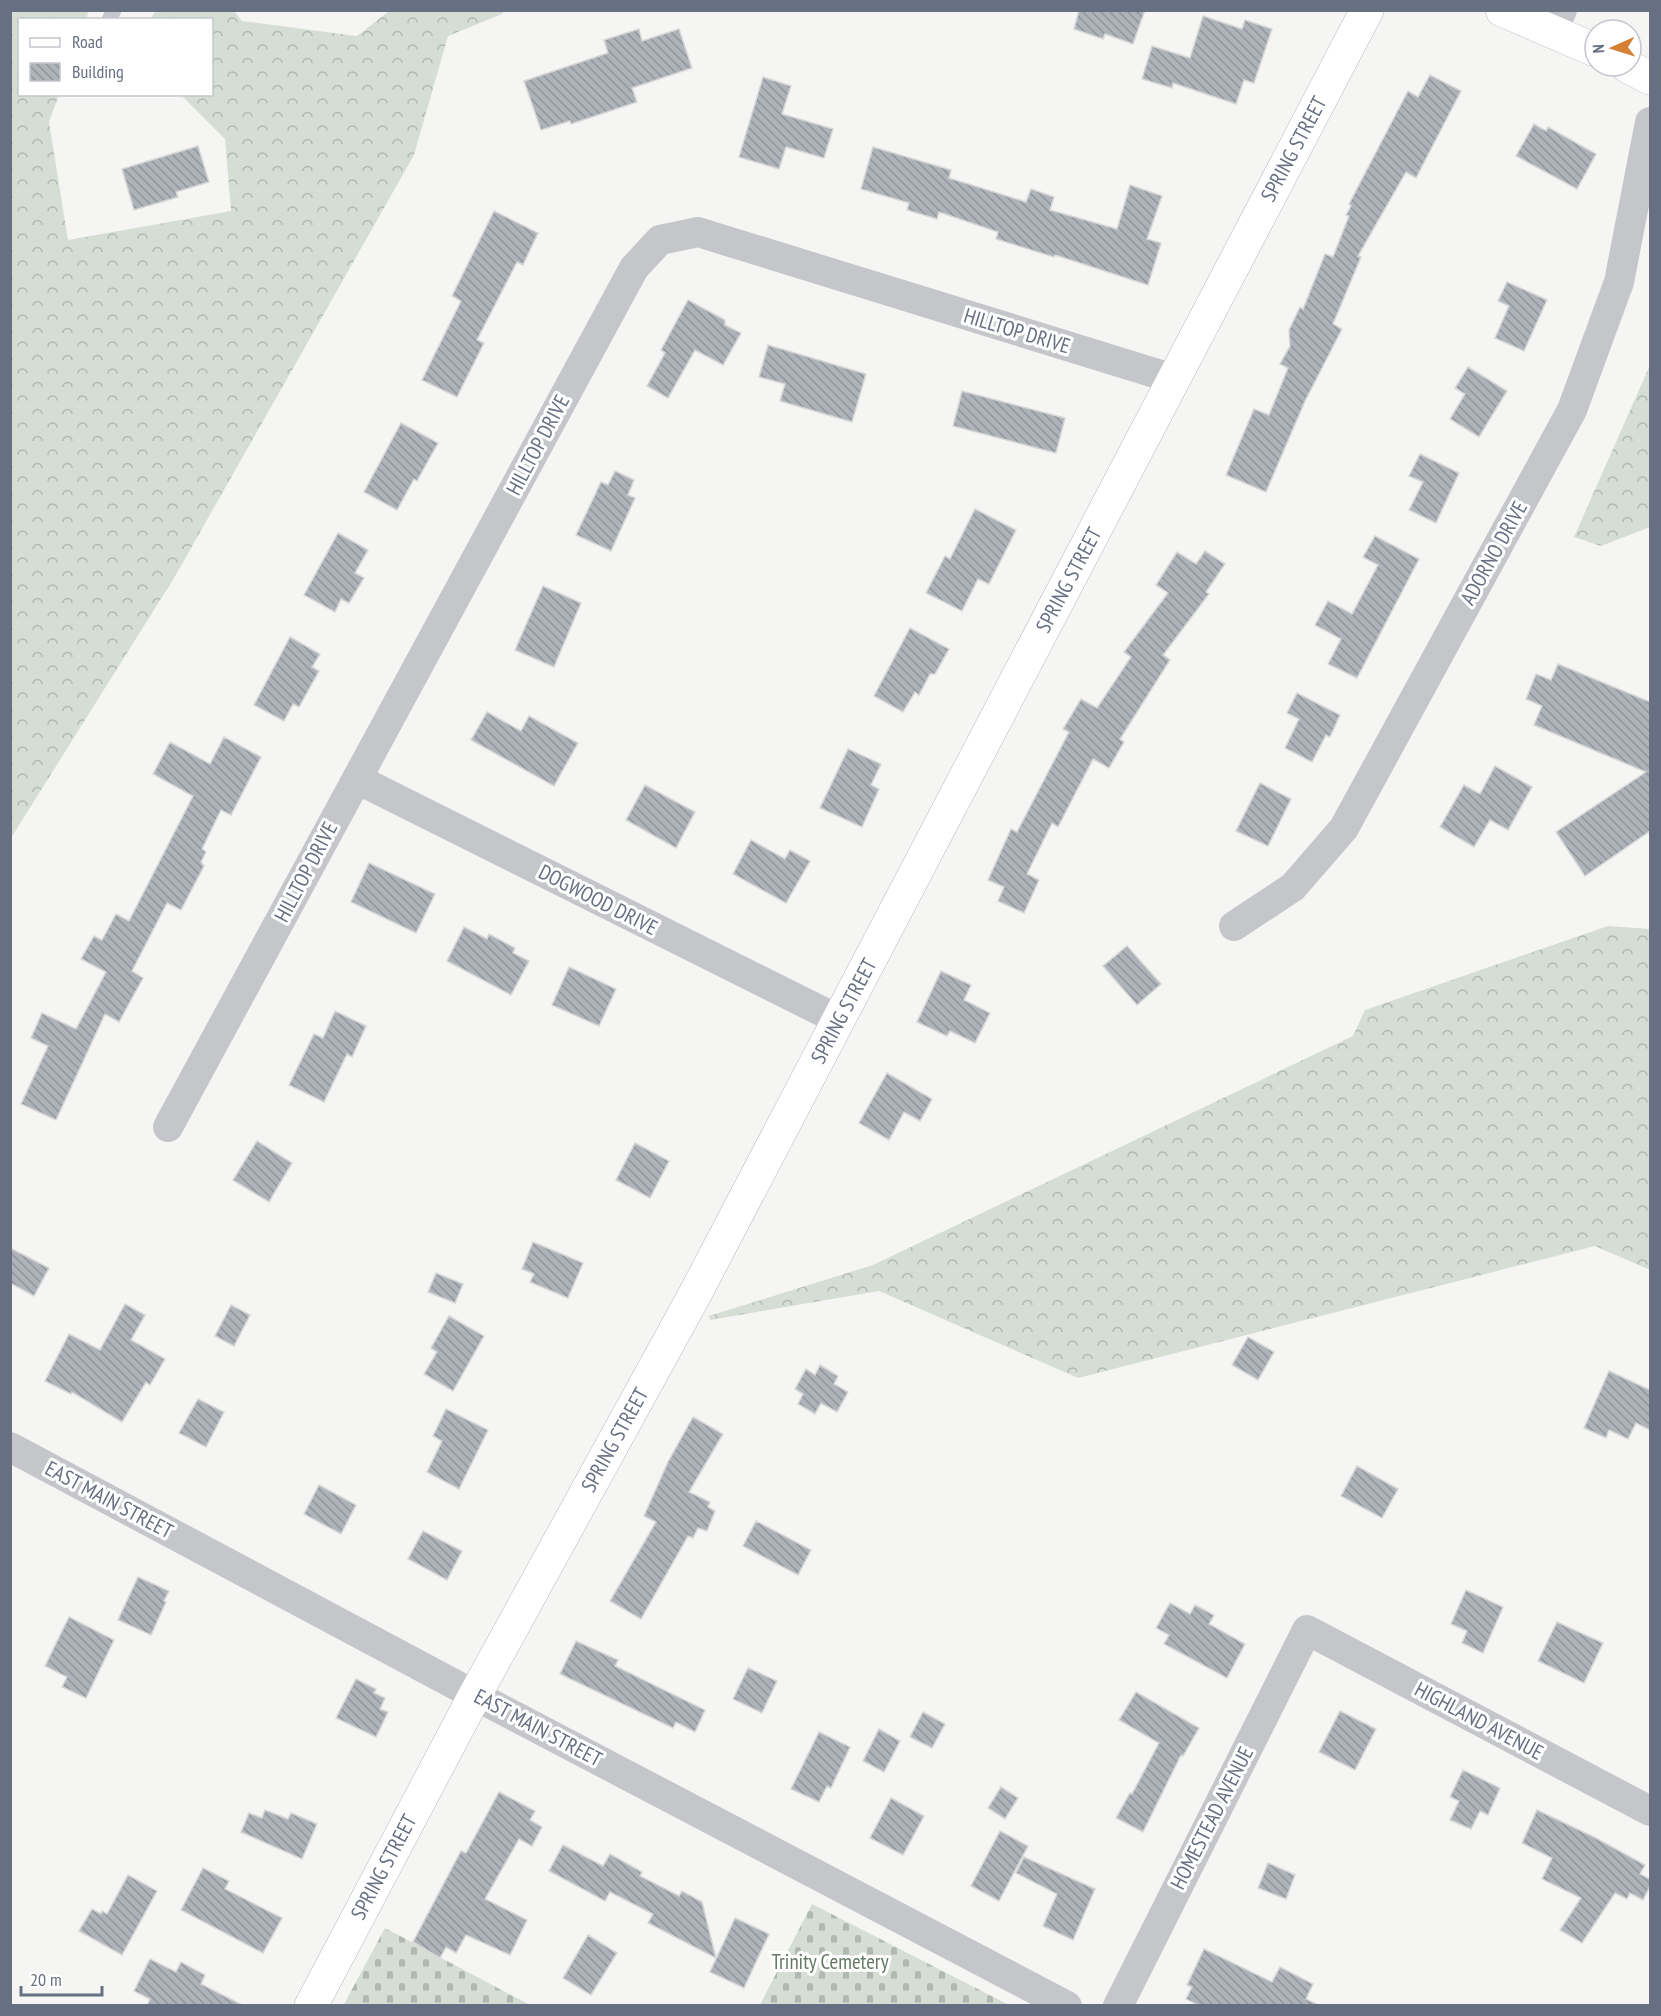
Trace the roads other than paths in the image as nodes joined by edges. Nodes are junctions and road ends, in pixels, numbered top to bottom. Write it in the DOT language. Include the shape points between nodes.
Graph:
graph roads {
  1 [pos="1367,10"];
  2 [pos="1502,10"];
  3 [pos="1557,21"];
  4 [pos="1583,41"];
  5 [pos="1650,122"];
  6 [pos="1174,379"];
  7 [pos="357,779"];
  8 [pos="1234,926"];
  9 [pos="839,1020"];
  10 [pos="168,1127"];
  11 [pos="10,1447"];
  12 [pos="1307,1630"];
  13 [pos="475,1695"];
  14 [pos="1650,1811"];
  15 [pos="311,2006"];
  16 [pos="1067,2006"];
  17 [pos="1118,2006"];
  1 -- 6 [label="street, SPRING STREET"];
  2 -- 3 [label="street"];
  3 -- 4 [label="street"];
  5 -- 8 [label="street, ADORNO DRIVE" via="1619,282 1572,410 1344,828 1293,886"];
  6 -- 7 [label="street, HILLTOP DRIVE" via="698,232 660,240 634,268"];
  6 -- 9 [label="street, SPRING STREET"];
  7 -- 9 [label="street, DOGWOOD DRIVE"];
  7 -- 10 [label="street, HILLTOP DRIVE"];
  9 -- 13 [label="street, SPRING STREET" via="694,1296"];
  11 -- 13 [label="street, EAST MAIN STREET"];
  12 -- 14 [label="street, HIGHLAND AVENUE"];
  12 -- 17 [label="street, HOMESTEAD AVENUE"];
  13 -- 15 [label="street, SPRING STREET"];
  13 -- 16 [label="street, EAST MAIN STREET"];
}
